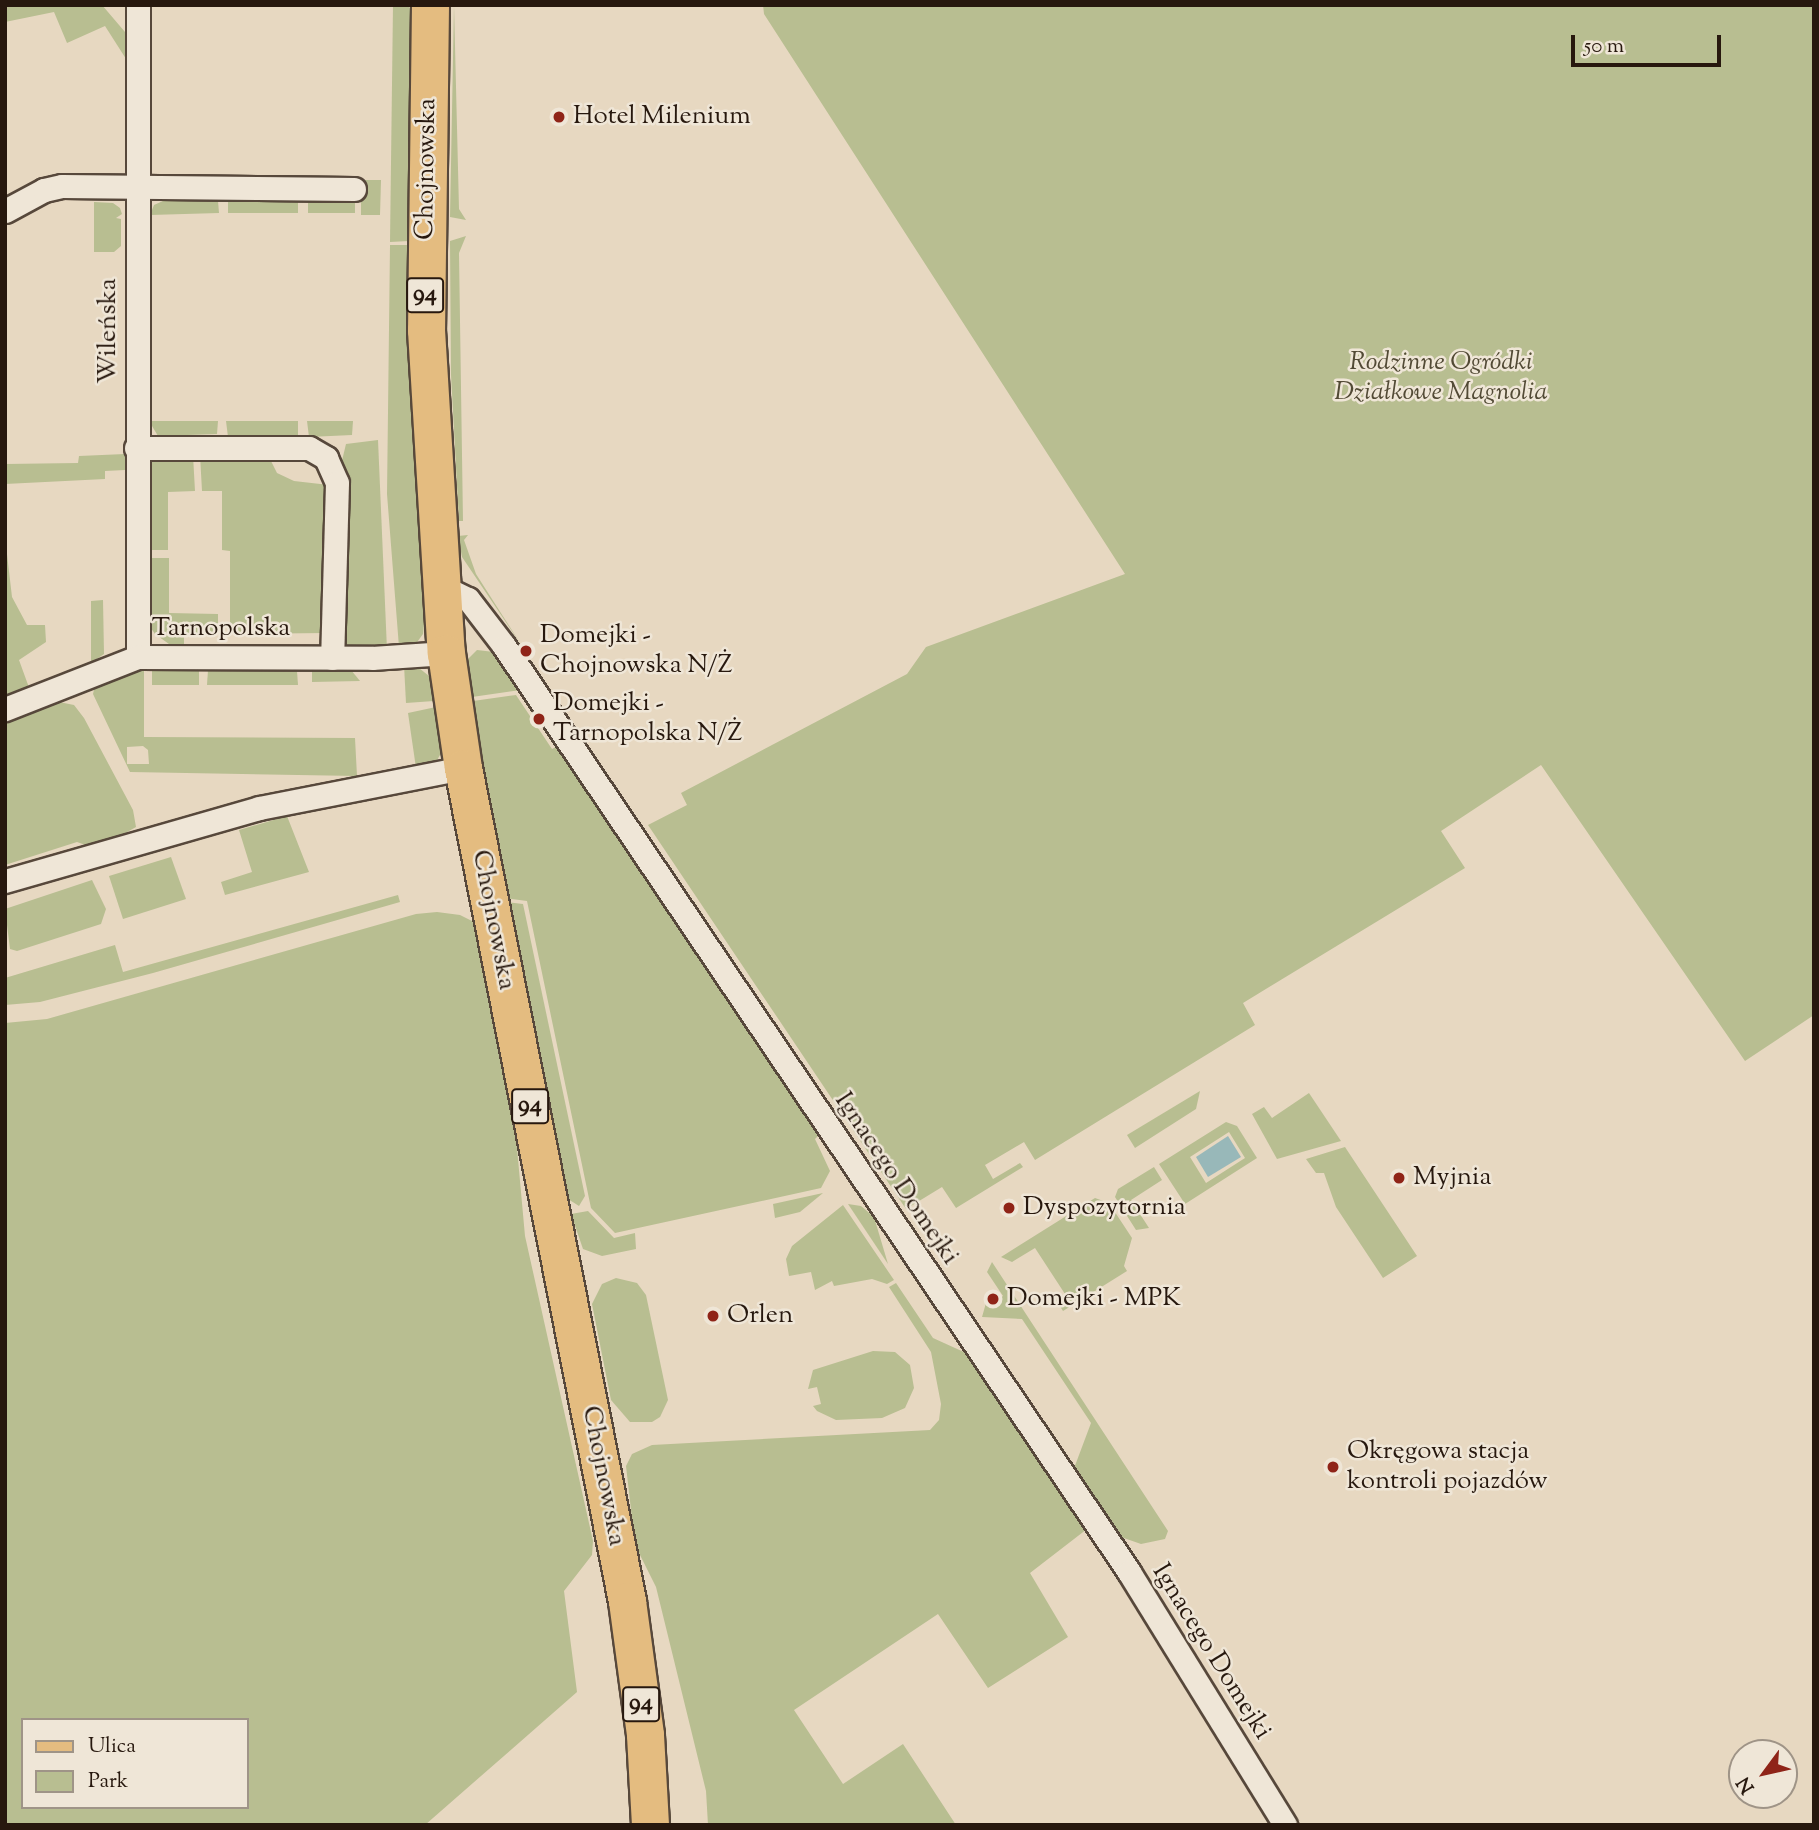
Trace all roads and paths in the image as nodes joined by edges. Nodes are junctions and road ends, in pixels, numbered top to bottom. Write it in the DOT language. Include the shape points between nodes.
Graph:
graph roads {
  1 [pos="138,5"];
  2 [pos="430,5"];
  3 [pos="354,189"];
  4 [pos="138,190"];
  5 [pos="5,211"];
  6 [pos="136,448"];
  7 [pos="439,585"];
  8 [pos="446,653"];
  9 [pos="138,657"];
  10 [pos="331,658"];
  11 [pos="5,709"];
  12 [pos="463,768"];
  13 [pos="5,881"];
  14 [pos="650,1825"];
  15 [pos="1285,1825"];
  1 -- 4 [label="street, Wileńska"];
  2 -- 7 [label="main road, Chojnowska / 94" via="426,330"];
  3 -- 4 [label="street"];
  4 -- 5 [label="street" via="53,187"];
  4 -- 6 [label="street, Wileńska"];
  6 -- 9 [label="street, Wileńska"];
  6 -- 10 [label="street" via="309,448 326,458 337,483"];
  7 -- 8 [label="main road, Chojnowska / 94"];
  7 -- 15 [label="street, Ignacego Domejki" via="468,599 504,646 1129,1572"];
  8 -- 10 [label="street, Tarnopolska"];
  8 -- 12 [label="main road, Chojnowska / 94"];
  9 -- 10 [label="street, Tarnopolska"];
  9 -- 11 [label="street, Tarnopolska"];
  12 -- 13 [label="street" via="259,808"];
  12 -- 14 [label="main road, Chojnowska / 94" via="628,1601 645,1735"];
}
